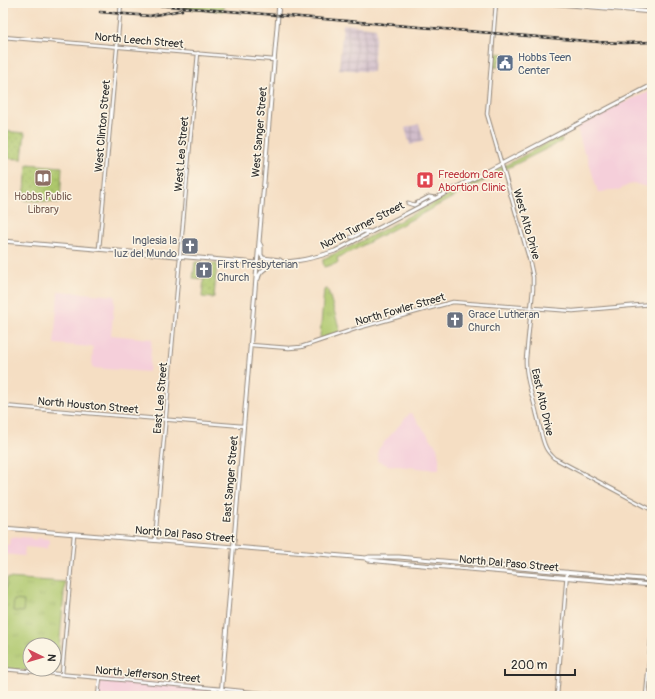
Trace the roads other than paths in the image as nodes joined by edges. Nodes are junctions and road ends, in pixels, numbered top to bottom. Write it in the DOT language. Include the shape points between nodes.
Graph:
graph roads {
  1 [pos="121,3"];
  2 [pos="279,3"];
  3 [pos="496,3"];
  4 [pos="547,3"];
  5 [pos="652,12"];
  6 [pos="3,37"];
  7 [pos="117,46"];
  8 [pos="198,53"];
  9 [pos="274,60"];
  10 [pos="652,85"];
  11 [pos="501,164"];
  12 [pos="435,198"];
  13 [pos="408,202"];
  14 [pos="370,232"];
  15 [pos="351,237"];
  16 [pos="3,241"];
  17 [pos="259,241"];
  18 [pos="98,250"];
  19 [pos="180,257"];
  20 [pos="257,263"];
  21 [pos="271,263"];
  22 [pos="283,263"];
  23 [pos="254,300"];
  24 [pos="652,304"];
  25 [pos="531,308"];
  26 [pos="250,344"];
  27 [pos="3,406"];
  28 [pos="166,419"];
  29 [pos="243,426"];
  30 [pos="652,510"];
  31 [pos="3,528"];
  32 [pos="74,534"];
  33 [pos="155,540"];
  34 [pos="233,547"];
  35 [pos="366,558"];
  36 [pos="567,572"];
  37 [pos="567,577"];
  38 [pos="652,580"];
  39 [pos="652,585"];
  40 [pos="652,629"];
  41 [pos="3,669"];
  42 [pos="22,671"];
  43 [pos="62,674"];
  44 [pos="100,678"];
  45 [pos="222,689"];
  46 [pos="98,696"];
  47 [pos="221,696"];
  48 [pos="292,696"];
  49 [pos="557,696"];
  50 [pos="646,696"];
  1 -- 7 [label="street, West Clinton Street"];
  2 -- 9 [label="main road, West Sanger Street"];
  3 -- 11 [label="street, West Alto Drive" via="487,114"];
  4 -- 5 [label="main road"];
  6 -- 7 [label="street, North Leech Street"];
  7 -- 8 [label="street, North Leech Street"];
  7 -- 18 [label="street, West Clinton Street"];
  8 -- 9 [label="street, North Leech Street"];
  8 -- 19 [label="street, West Lea Street"];
  9 -- 17 [label="main road, West Sanger Street"];
  10 -- 11 [label="main road, North Turner Street"];
  11 -- 12 [label="main road, North Turner Street"];
  11 -- 25 [label="street, West Alto Drive" via="532,270"];
  12 -- 13 [label="main road" via="429,197 414,205"];
  12 -- 14 [label="main road, North Turner Street"];
  14 -- 15 [label="main road" via="364,231"];
  14 -- 22 [label="main road, North Turner Street" via="322,256"];
  16 -- 18 [label="main road, North Turner Street"];
  17 -- 20 [label="main road, West Sanger Street"];
  17 -- 22 [label="main road" via="263,258 280,260"];
  18 -- 19 [label="main road, North Turner Street"];
  19 -- 20 [label="main road, North Turner Street"];
  19 -- 28 [label="street, East Lea Street"];
  20 -- 21 [label="main road, North Turner Street"];
  20 -- 23 [label="main road, East Sanger Street"];
  21 -- 22 [label="main road, North Turner Street"];
  21 -- 23 [label="main road" via="259,275"];
  23 -- 26 [label="main road, East Sanger Street"];
  24 -- 25 [label="street, North Fowler Street" via="574,311"];
  25 -- 26 [label="street, North Fowler Street" via="453,302 358,328 301,347"];
  25 -- 30 [label="street, East Alto Drive" via="526,370 544,444 554,458"];
  26 -- 29 [label="main road, East Sanger Street"];
  27 -- 28 [label="street, North Houston Street"];
  28 -- 29 [label="street, North Houston Street"];
  28 -- 33 [label="street, East Lea Street"];
  29 -- 34 [label="main road, East Sanger Street"];
  31 -- 32 [label="main road, North Dal Paso Street"];
  32 -- 33 [label="main road, North Dal Paso Street"];
  32 -- 43 [label="street"];
  33 -- 34 [label="main road, North Dal Paso Street"];
  34 -- 35 [label="main road, North Dal Paso Street"];
  34 -- 45 [label="main road, East Sanger Street"];
  35 -- 36 [label="main road, North Dal Paso Street" via="399,558"];
  35 -- 37 [label="main road, North Dal Paso Street"];
  36 -- 37 [label="street"];
  36 -- 38 [label="main road, North Dal Paso Street"];
  37 -- 39 [label="main road, North Dal Paso Street"];
  37 -- 49 [label="street"];
  40 -- 50 [label="street"];
  41 -- 42 [label="street, North Jefferson Street"];
  43 -- 44 [label="street, North Jefferson Street"];
  44 -- 45 [label="street, North Jefferson Street"];
  44 -- 46 [label="street"];
  45 -- 47 [label="main road, East Sanger Street"];
  45 -- 48 [label="street, North Jefferson Street"];
}
